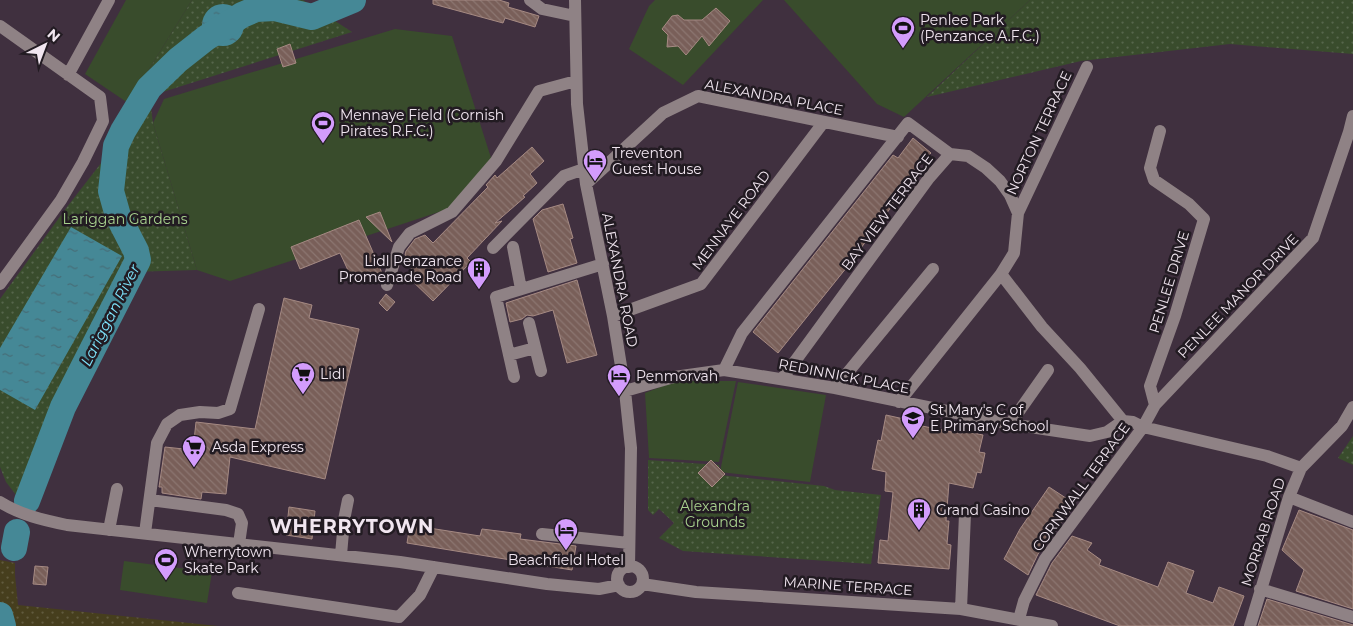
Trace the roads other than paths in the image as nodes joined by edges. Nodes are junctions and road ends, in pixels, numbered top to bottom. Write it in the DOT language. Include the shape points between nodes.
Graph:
graph roads {
  1 [pos="109,0"];
  2 [pos="530,0"];
  3 [pos="575,0"];
  4 [pos="575,16"];
  5 [pos="0,26"];
  6 [pos="1087,67"];
  7 [pos="68,75"];
  8 [pos="576,81"];
  9 [pos="1353,116"];
  10 [pos="824,122"];
  11 [pos="1160,131"];
  12 [pos="898,137"];
  13 [pos="950,154"];
  14 [pos="584,169"];
  15 [pos="586,184"];
  16 [pos="1018,213"];
  17 [pos="513,247"];
  18 [pos="493,248"];
  19 [pos="603,264"];
  20 [pos="933,269"];
  21 [pos="1001,274"];
  22 [pos="0,284"];
  23 [pos="387,285"];
  24 [pos="521,289"];
  25 [pos="259,309"];
  26 [pos="613,316"];
  27 [pos="529,323"];
  28 [pos="535,348"];
  29 [pos="509,355"];
  30 [pos="724,370"];
  31 [pos="1048,370"];
  32 [pos="540,371"];
  33 [pos="514,378"];
  34 [pos="782,379"];
  35 [pos="836,388"];
  36 [pos="625,391"];
  37 [pos="899,402"];
  38 [pos="1155,405"];
  39 [pos="1353,407"];
  40 [pos="1123,420"];
  41 [pos="1010,424"];
  42 [pos="1143,427"];
  43 [pos="1300,468"];
  44 [pos="117,489"];
  45 [pos="1289,497"];
  46 [pos="150,500"];
  47 [pos="348,500"];
  48 [pos="0,502"];
  49 [pos="966,514"];
  50 [pos="1353,522"];
  51 [pos="109,530"];
  52 [pos="145,534"];
  53 [pos="542,534"];
  54 [pos="630,542"];
  55 [pos="239,544"];
  56 [pos="341,555"];
  57 [pos="629,567"];
  58 [pos="434,568"];
  59 [pos="642,584"];
  60 [pos="619,585"];
  61 [pos="1260,589"];
  62 [pos="238,593"];
  63 [pos="961,609"];
  64 [pos="1353,617"];
  65 [pos="1018,619"];
  66 [pos="1052,626"];
  67 [pos="1250,626"];
  1 -- 7 [label="street"];
  2 -- 4 [label="street" via="542,9"];
  3 -- 4 [label="street, ALEXANDRA ROAD"];
  4 -- 8 [label="street, ALEXANDRA ROAD"];
  5 -- 7 [label="street"];
  6 -- 16 [label="street, NORTON TERRACE"];
  7 -- 22 [label="street" via="100,97 103,121 61,200"];
  8 -- 14 [label="street, ALEXANDRA ROAD"];
  8 -- 23 [label="street" via="539,91 496,160 452,212 410,233 399,247"];
  9 -- 38 [label="street, PENLEE MANOR DRIVE" via="1313,238"];
  10 -- 12 [label="street, ALEXANDRA PLACE"];
  10 -- 15 [label="street, ALEXANDRA PLACE" via="698,96 663,113"];
  10 -- 26 [label="street, MENNAYE ROAD" via="701,284"];
  11 -- 38 [label="street, PENLEE DRIVE" via="1150,168 1154,180 1190,204 1204,219 1176,316 1150,386"];
  12 -- 13 [label="street" via="908,123"];
  12 -- 30 [label="street" via="742,334"];
  13 -- 16 [label="street, BAY VIEW TERRACE" via="968,156 986,168 1010,195"];
  13 -- 34 [label="street, BAY VIEW TERRACE"];
  14 -- 15 [label="street, ALEXANDRA ROAD"];
  14 -- 18 [label="street" via="564,176"];
  15 -- 19 [label="street, ALEXANDRA ROAD"];
  16 -- 21 [label="street" via="1014,254"];
  17 -- 24 [label="street"];
  19 -- 24 [label="street"];
  19 -- 26 [label="street, ALEXANDRA ROAD"];
  20 -- 35 [label="street"];
  21 -- 37 [label="street"];
  21 -- 40 [label="street" via="1042,327"];
  24 -- 29 [label="street" via="496,297"];
  25 -- 46 [label="street" via="230,409 218,413 180,415 167,424 157,443"];
  26 -- 36 [label="street, ALEXANDRA ROAD"];
  27 -- 28 [label="street"];
  28 -- 29 [label="street"];
  28 -- 32 [label="street"];
  29 -- 33 [label="street"];
  30 -- 34 [label="street, REDINNICK PLACE"];
  30 -- 36 [label="street, REDINNICK PLACE" via="674,377"];
  31 -- 41 [label="street"];
  34 -- 35 [label="street, REDINNICK PLACE"];
  35 -- 37 [label="street, REDINNICK PLACE"];
  36 -- 54 [label="street, ALEXANDRA ROAD" via="631,448"];
  37 -- 41 [label="street, REDINNICK PLACE"];
  38 -- 42 [label="street, PENLEE MANOR DRIVE"];
  39 -- 43 [label="street, MORRAB ROAD" via="1342,426"];
  40 -- 41 [label="street, REDINNICK PLACE" via="1107,432 1090,436"];
  40 -- 42 [label="street"];
  42 -- 43 [label="street" via="1266,456"];
  42 -- 65 [label="street, CORNWALL TERRACE" via="1045,559"];
  43 -- 45 [label="street, MORRAB ROAD"];
  44 -- 51 [label="street"];
  45 -- 50 [label="street"];
  45 -- 61 [label="street, MORRAB ROAD"];
  46 -- 52 [label="street"];
  46 -- 55 [label="street" via="238,514 242,523"];
  47 -- 56 [label="street"];
  48 -- 51 [label="street" via="35,518"];
  49 -- 63 [label="street"];
  51 -- 52 [label="street"];
  52 -- 55 [label="street"];
  53 -- 54 [label="street"];
  54 -- 57 [label="street, ALEXANDRA ROAD"];
  55 -- 56 [label="street"];
  56 -- 58 [label="street"];
  57 -- 59 [label="street" via="641,572"];
  57 -- 60 [label="street" via="618,574"];
  58 -- 60 [label="street" via="599,589"];
  58 -- 62 [label="street" via="420,595 399,617"];
  59 -- 60 [label="street" via="631,592"];
  59 -- 63 [label="street, MARINE TERRACE" via="696,592"];
  61 -- 64 [label="street"];
  61 -- 67 [label="street, MORRAB ROAD"];
  63 -- 65 [label="street, MARINE TERRACE"];
  65 -- 66 [label="street, MARINE TERRACE"];
}
